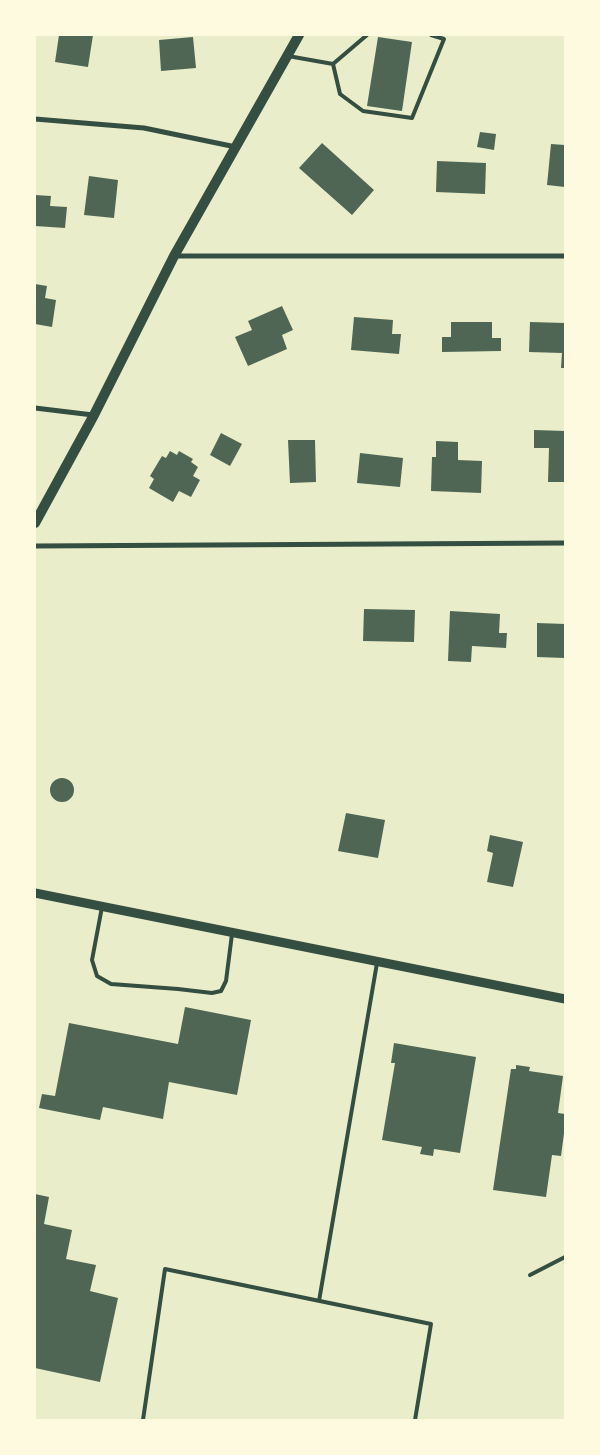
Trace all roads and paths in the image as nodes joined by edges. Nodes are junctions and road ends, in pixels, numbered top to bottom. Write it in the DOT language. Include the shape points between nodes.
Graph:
graph roads {
  1 [pos="299,35"];
  2 [pos="367,35"];
  3 [pos="431,35"];
  4 [pos="288,56"];
  5 [pos="333,64"];
  6 [pos="35,118"];
  7 [pos="237,147"];
  8 [pos="174,256"];
  9 [pos="565,256"];
  10 [pos="35,408"];
  11 [pos="94,415"];
  12 [pos="35,523"];
  13 [pos="565,543"];
  14 [pos="35,546"];
  15 [pos="35,893"];
  16 [pos="102,906"];
  17 [pos="232,933"];
  18 [pos="377,962"];
  19 [pos="565,999"];
  20 [pos="565,1257"];
  21 [pos="530,1275"];
  22 [pos="319,1301"];
  23 [pos="143,1420"];
  24 [pos="415,1420"];
  1 -- 4 [label="main road"];
  2 -- 5 [label="lane"];
  3 -- 5 [label="lane" via="444,39 412,118 363,111 340,94"];
  4 -- 5 [label="lane"];
  4 -- 7 [label="main road"];
  6 -- 7 [label="street" via="144,128"];
  7 -- 8 [label="main road"];
  8 -- 9 [label="street"];
  8 -- 11 [label="main road"];
  10 -- 11 [label="street"];
  11 -- 12 [label="main road"];
  13 -- 14 [label="street"];
  15 -- 16 [label="street"];
  16 -- 17 [label="street"];
  16 -- 17 [label="lane" via="92,960 97,976 110,984 212,994 221,991 226,981"];
  17 -- 18 [label="street"];
  18 -- 19 [label="street"];
  18 -- 22 [label="lane"];
  20 -- 21 [label="lane"];
  22 -- 23 [label="lane" via="165,1269"];
  22 -- 24 [label="lane" via="431,1324"];
}
